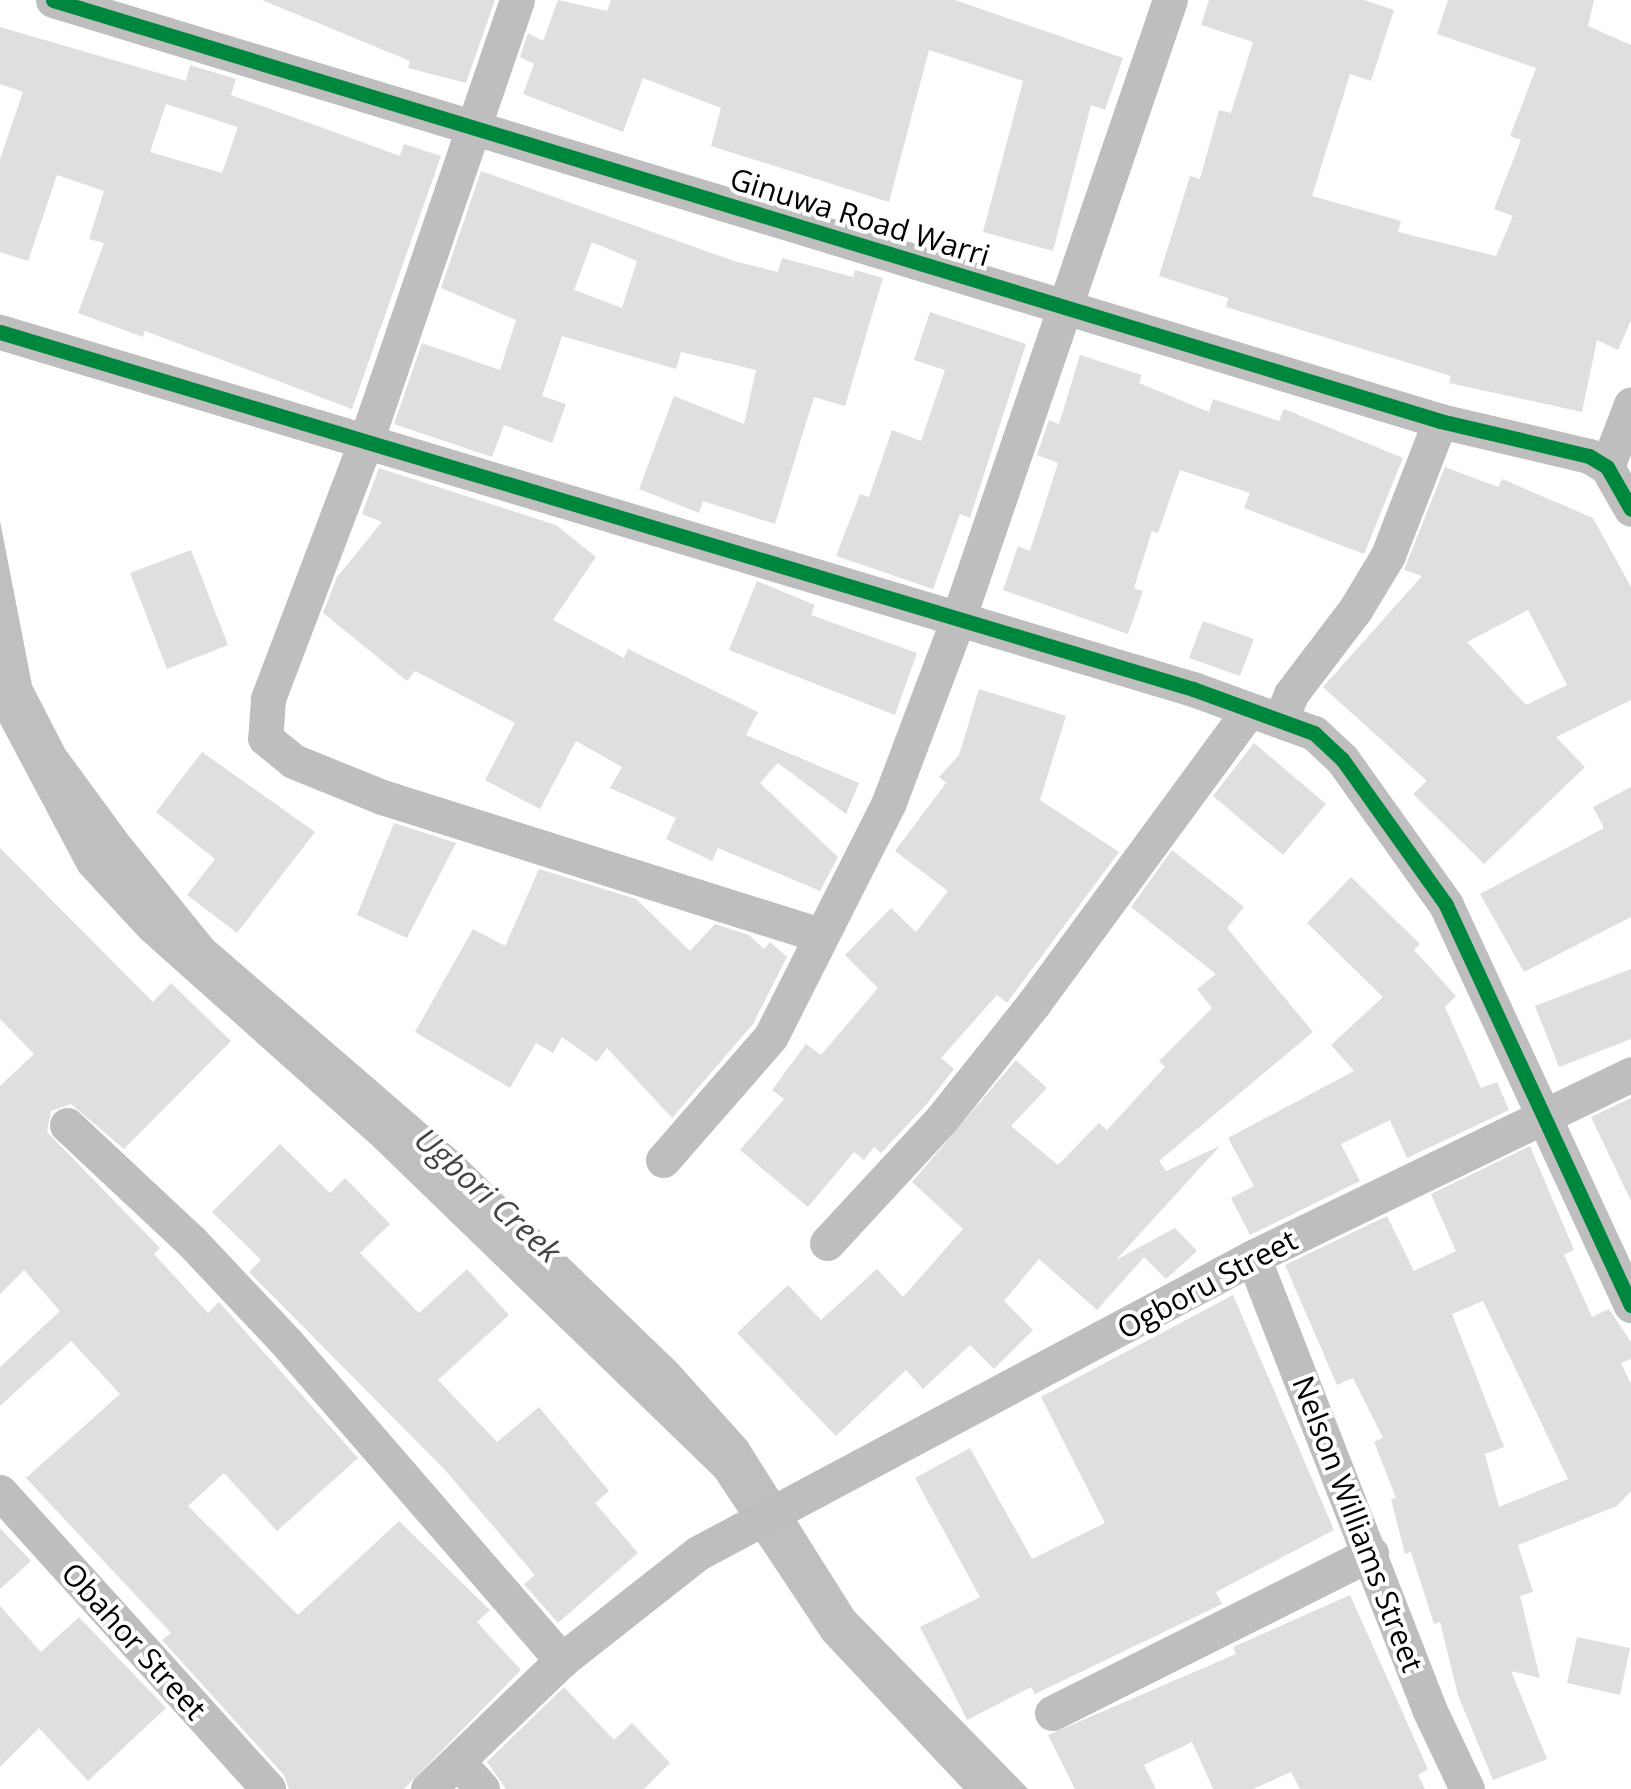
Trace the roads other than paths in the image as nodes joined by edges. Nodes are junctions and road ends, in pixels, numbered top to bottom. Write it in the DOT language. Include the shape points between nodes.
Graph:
graph roads {
  1 [pos="517,0"];
  2 [pos="64,2"];
  3 [pos="1159,3"];
  4 [pos="473,128"];
  5 [pos="1066,308"];
  6 [pos="0,332"];
  7 [pos="1631,404"];
  8 [pos="1440,421"];
  9 [pos="367,438"];
  10 [pos="1606,467"];
  11 [pos="1631,508"];
  12 [pos="957,622"];
  13 [pos="1265,714"];
  14 [pos="820,935"];
  15 [pos="1631,1074"];
  16 [pos="1540,1117"];
  17 [pos="67,1125"];
  18 [pos="663,1160"];
  19 [pos="827,1243"];
  20 [pos="1254,1257"];
  21 [pos="1631,1305"];
  22 [pos="0,1492"];
  23 [pos="1371,1553"];
  24 [pos="562,1660"];
  25 [pos="1052,1713"];
  26 [pos="458,1762"];
  27 [pos="268,1789"];
  28 [pos="428,1789"];
  29 [pos="482,1789"];
  30 [pos="1467,1789"];
  1 -- 4 [label="street"];
  2 -- 4 [label="street, Ginuwa Road Warri"];
  3 -- 5 [label="street"];
  4 -- 5 [label="street, Ginuwa Road Warri"];
  4 -- 9 [label="street"];
  5 -- 8 [label="street, Ginuwa Road Warri"];
  5 -- 12 [label="street"];
  6 -- 9 [label="street"];
  7 -- 10 [label="street"];
  8 -- 10 [label="street, Ginuwa Road Warri" via="1590,456"];
  8 -- 13 [label="street" via="1388,555"];
  9 -- 12 [label="street"];
  9 -- 14 [label="street" via="268,698 265,738 293,761 382,797"];
  10 -- 11 [label="street"];
  12 -- 13 [label="street"];
  12 -- 14 [label="street" via="889,802"];
  13 -- 16 [label="street" via="1314,734 1342,759 1410,849 1446,905"];
  13 -- 19 [label="street" via="942,1120"];
  14 -- 18 [label="street" via="800,989 771,1036"];
  15 -- 16 [label="street, Ogboru Street"];
  16 -- 20 [label="street, Ogboru Street"];
  16 -- 21 [label="street"];
  17 -- 24 [label="street" via="191,1240 287,1343"];
  20 -- 23 [label="street, Nelson Williams Street"];
  20 -- 24 [label="street, Ogboru Street" via="660,1578"];
  22 -- 27 [label="street, Obahor Street"];
  23 -- 25 [label="street"];
  23 -- 30 [label="street, Nelson Williams Street"];
  24 -- 26 [label="street, Ogboru Street"];
  26 -- 28 [label="street, Ogboru Street"];
  26 -- 29 [label="street"];
}
